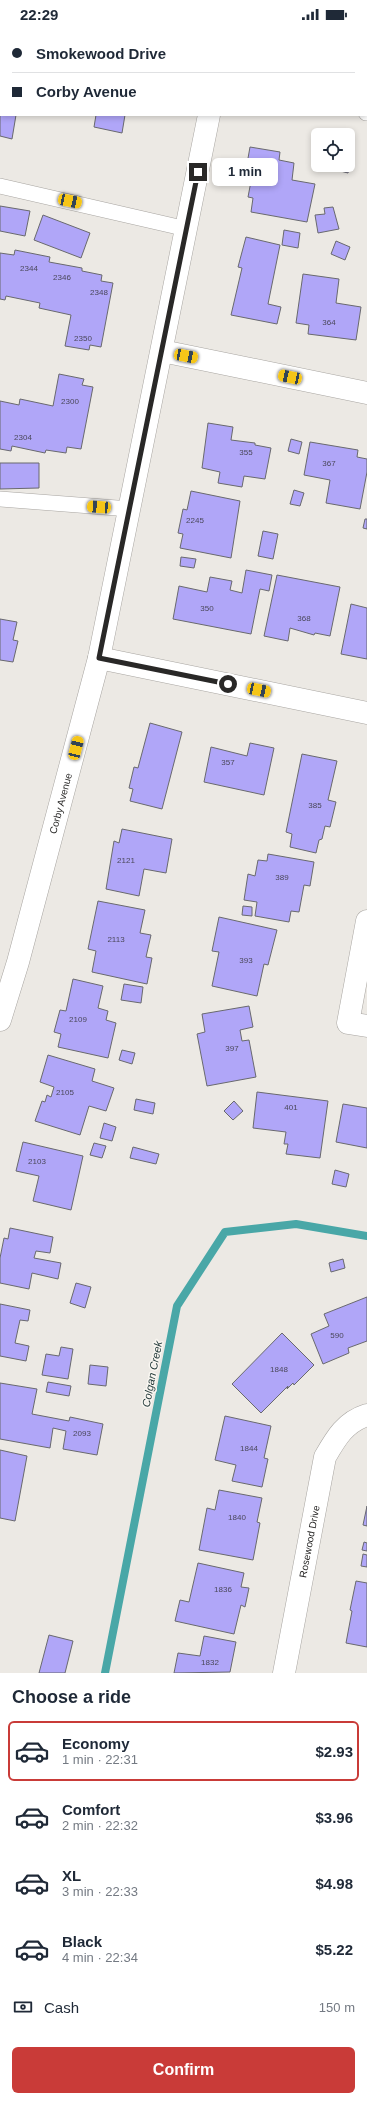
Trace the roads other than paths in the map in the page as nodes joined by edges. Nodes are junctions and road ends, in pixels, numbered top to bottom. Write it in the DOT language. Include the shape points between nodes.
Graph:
graph roads {
  1 [pos="209,116"];
  2 [pos="0,186"];
  3 [pos="186,229"];
  4 [pos="162,352"];
  5 [pos="367,393"];
  6 [pos="0,499"];
  7 [pos="130,509"];
  8 [pos="99,658"];
  9 [pos="367,713"];
  10 [pos="367,921"];
  11 [pos="0,1020"];
  12 [pos="367,1026"];
  13 [pos="360,1417"];
  14 [pos="284,1673"];
  1 -- 3 [label="street, Corby Avenue"];
  2 -- 3 [label="lane"];
  3 -- 4 [label="street, Corby Avenue"];
  4 -- 5 [label="street"];
  4 -- 7 [label="street, Corby Avenue"];
  6 -- 7 [label="lane"];
  7 -- 8 [label="street, Corby Avenue"];
  8 -- 9 [label="street"];
  8 -- 11 [label="street, Corby Avenue" via="46,862"];
  10 -- 12 [label="street" via="348,1023"];
  13 -- 14 [label="street, Rosewood Drive" via="337,1435 325,1457"];
}
